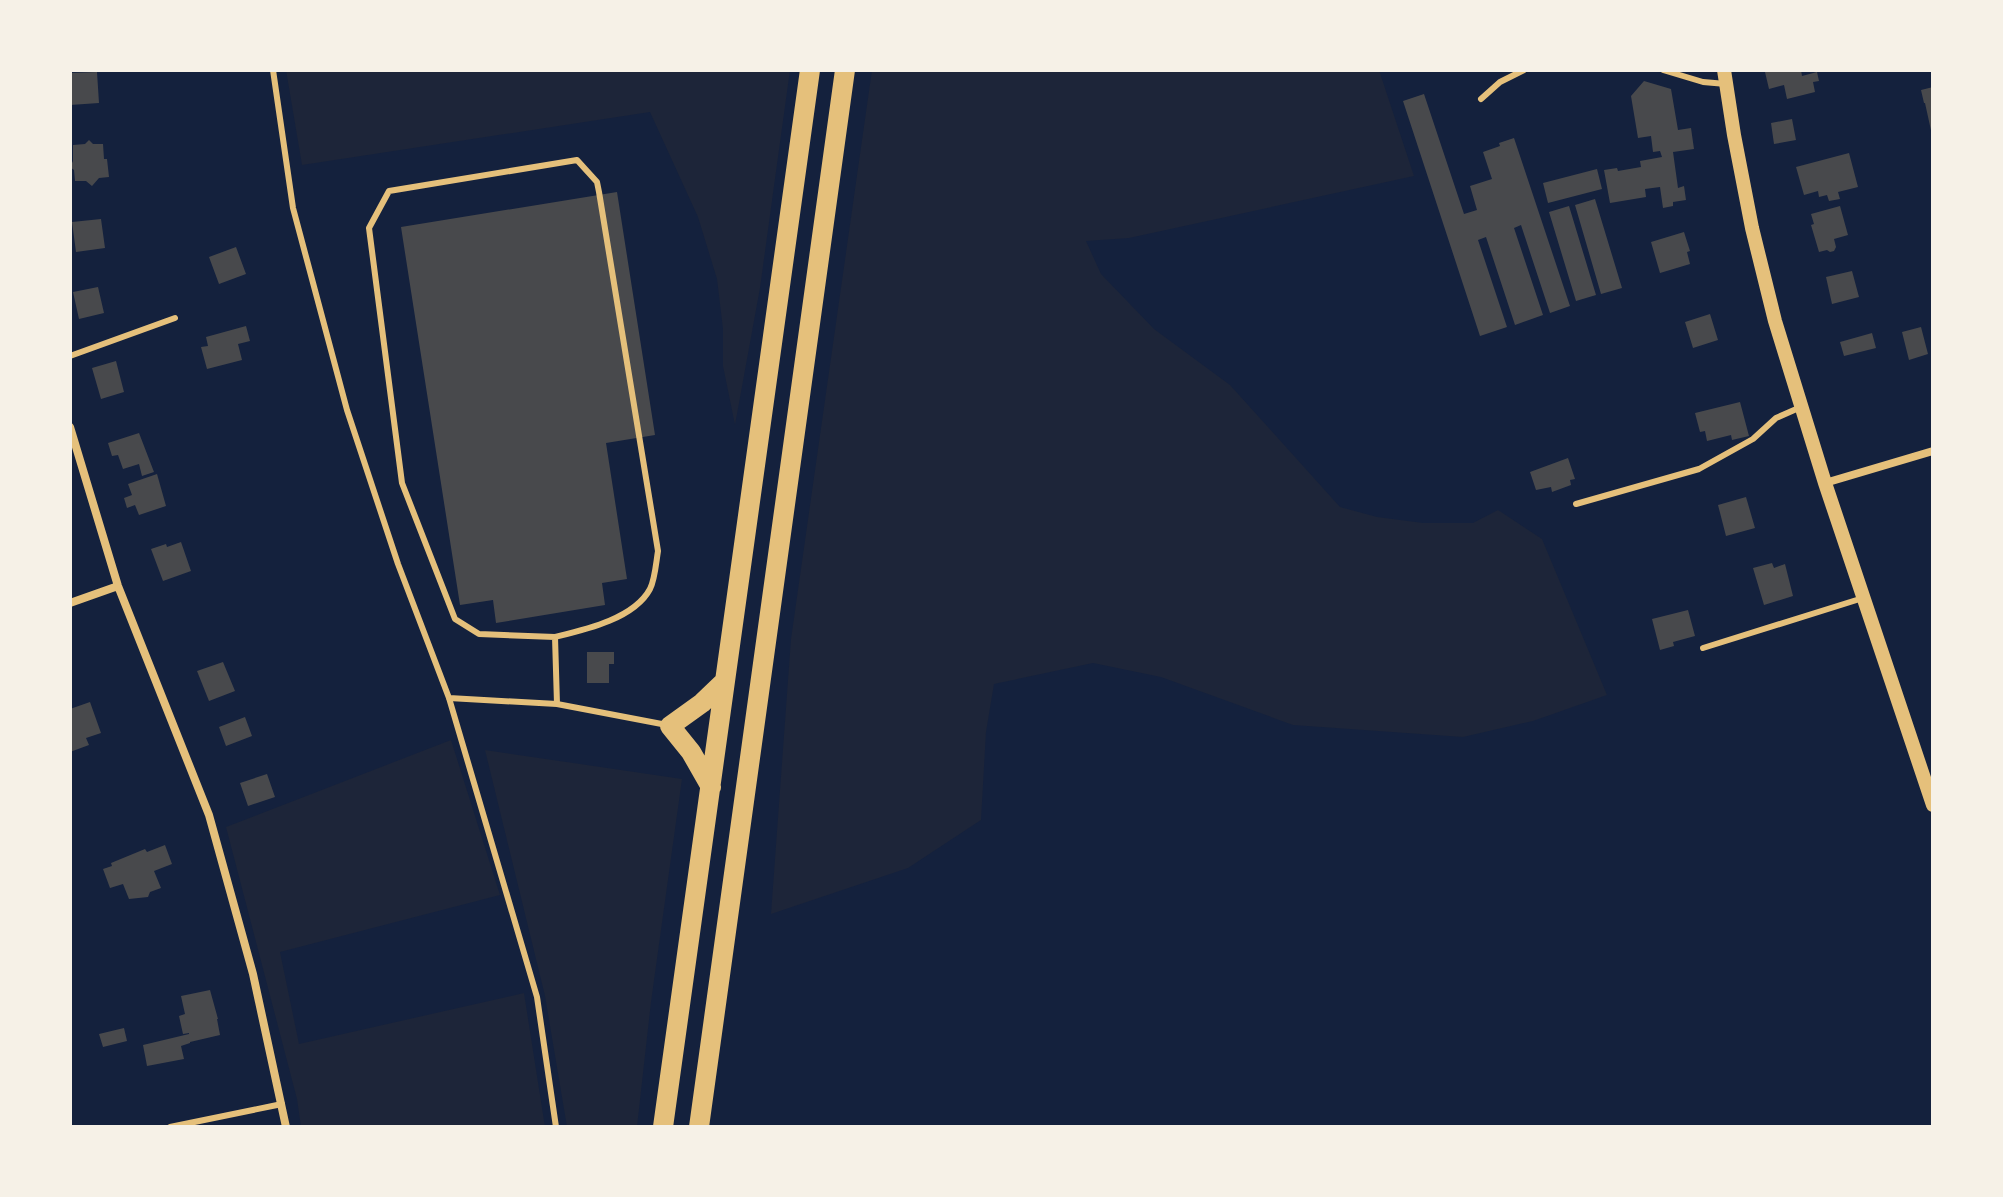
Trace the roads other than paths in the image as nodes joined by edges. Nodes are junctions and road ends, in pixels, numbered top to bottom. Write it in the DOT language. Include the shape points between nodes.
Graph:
graph roads {
  1 [pos="273,70"];
  2 [pos="810,70"];
  3 [pos="845,70"];
  4 [pos="1524,70"];
  5 [pos="1663,70"];
  6 [pos="1725,77"];
  7 [pos="1481,99"];
  8 [pos="175,318"];
  9 [pos="70,356"];
  10 [pos="1801,407"];
  11 [pos="70,427"];
  12 [pos="1933,451"];
  13 [pos="1825,483"];
  14 [pos="1576,504"];
  15 [pos="118,586"];
  16 [pos="1863,598"];
  17 [pos="70,603"];
  18 [pos="555,637"];
  19 [pos="1703,648"];
  20 [pos="725,681"];
  21 [pos="449,698"];
  22 [pos="557,704"];
  23 [pos="670,726"];
  24 [pos="711,787"];
  25 [pos="1933,805"];
  26 [pos="282,1104"];
  27 [pos="170,1127"];
  28 [pos="286,1127"];
  29 [pos="556,1127"];
  30 [pos="663,1127"];
  31 [pos="699,1127"];
  1 -- 21 [label="lane" via="293,208 347,410"];
  2 -- 20 [label="main road"];
  3 -- 31 [label="main road"];
  4 -- 7 [label="lane"];
  5 -- 6 [label="lane" via="1703,82"];
  6 -- 10 [label="street" via="1756,244"];
  8 -- 9 [label="lane"];
  10 -- 13 [label="street"];
  10 -- 14 [label="lane" via="1699,469"];
  11 -- 15 [label="street"];
  12 -- 13 [label="street"];
  13 -- 16 [label="street"];
  15 -- 17 [label="street"];
  15 -- 26 [label="street" via="209,815"];
  16 -- 19 [label="lane"];
  16 -- 25 [label="street"];
  18 -- 18 [label="lane" via="599,626 633,608 651,589 658,551 597,182 577,160 389,191 369,228 402,483 455,619 479,634"];
  18 -- 22 [label="lane"];
  20 -- 23 [label="main road"];
  20 -- 24 [label="main road"];
  21 -- 22 [label="lane"];
  21 -- 29 [label="lane" via="537,997"];
  22 -- 23 [label="lane"];
  23 -- 24 [label="main road"];
  24 -- 30 [label="main road"];
  26 -- 27 [label="lane"];
  26 -- 28 [label="street"];
}
